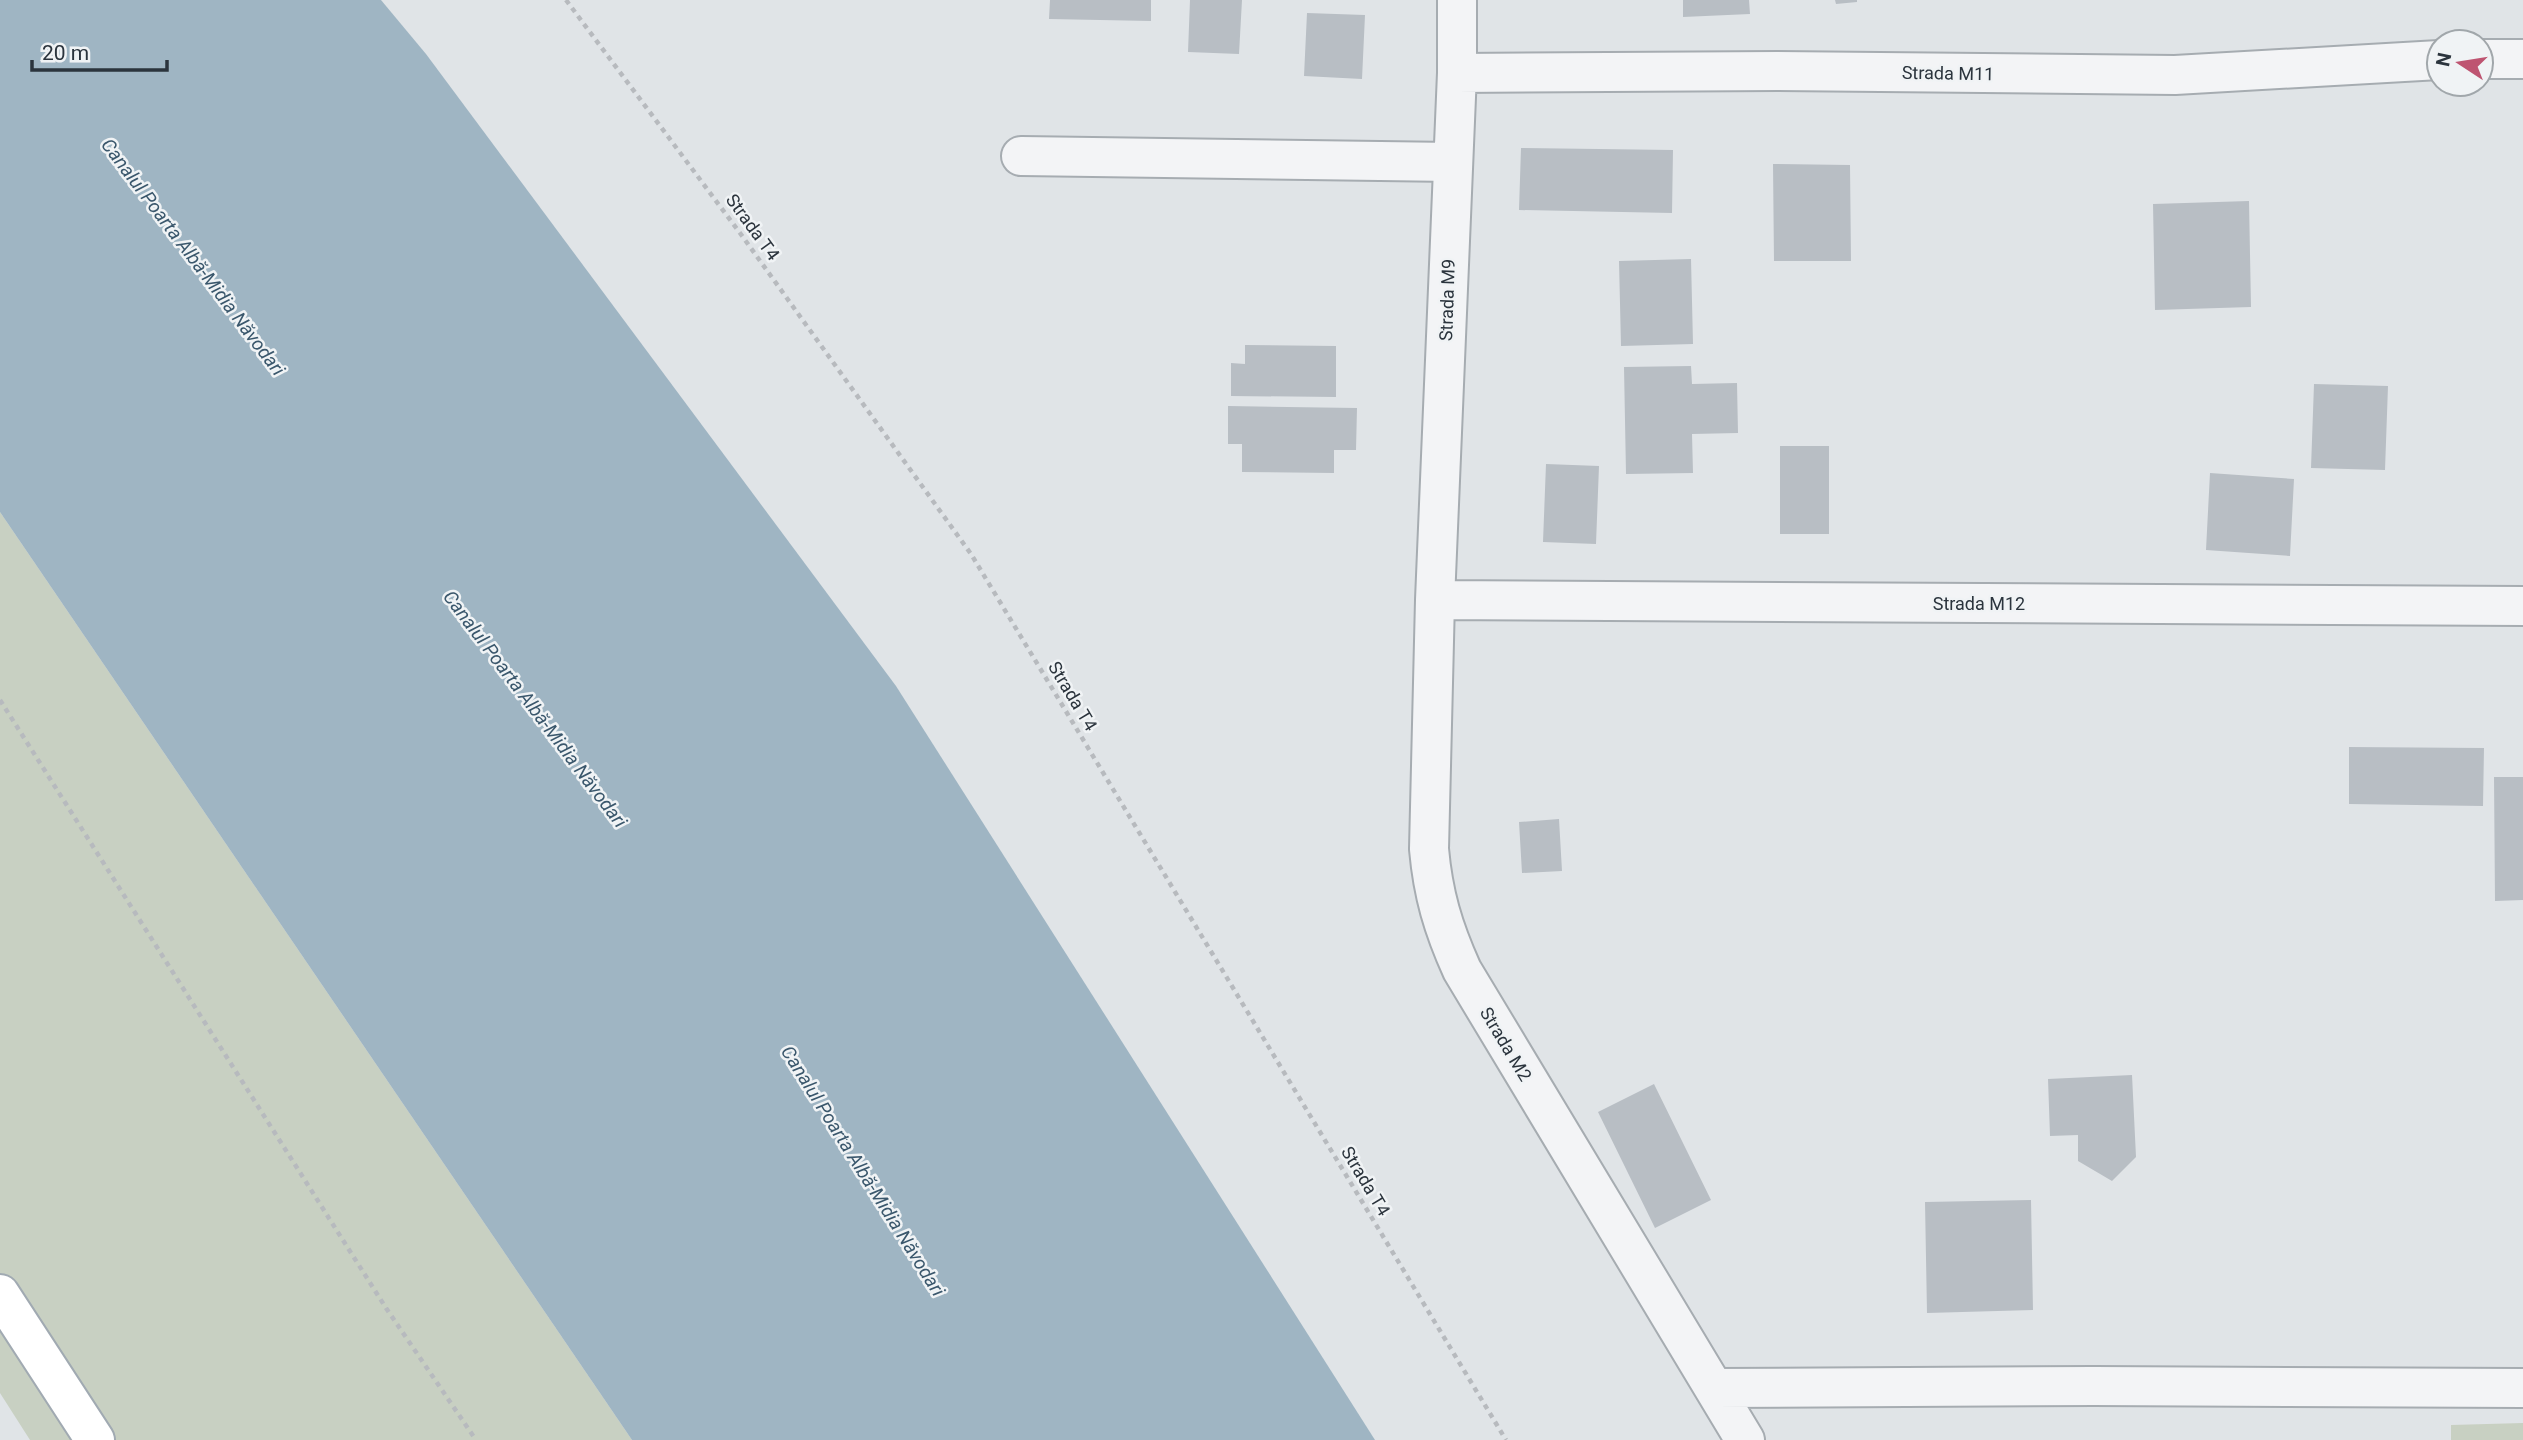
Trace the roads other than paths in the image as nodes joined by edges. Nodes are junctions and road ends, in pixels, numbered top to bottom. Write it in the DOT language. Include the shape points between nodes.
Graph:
graph roads {
  1 [pos="1457,0"];
  2 [pos="2523,59"];
  3 [pos="2495,60"];
  4 [pos="2425,61"];
  5 [pos="1457,73"];
  6 [pos="1021,156"];
  7 [pos="1453,162"];
  8 [pos="1435,600"];
  9 [pos="2523,606"];
  10 [pos="0,1294"];
  11 [pos="1714,1388"];
  12 [pos="2523,1388"];
  13 [pos="95,1440"];
  14 [pos="1745,1440"];
  1 -- 5 [label="street, Strada M9"];
  2 -- 3 [label="street"];
  4 -- 5 [label="street, Strada M11" via="2175,75"];
  5 -- 7 [label="street, Strada M9"];
  6 -- 7 [label="street"];
  7 -- 8 [label="street, Strada M9"];
  8 -- 9 [label="street, Strada M12"];
  8 -- 11 [label="street, Strada M2" via="1429,849 1433,888 1449,943"];
  10 -- 13 [label="main road"];
  11 -- 12 [label="street"];
  11 -- 14 [label="street, Strada M2"];
}
